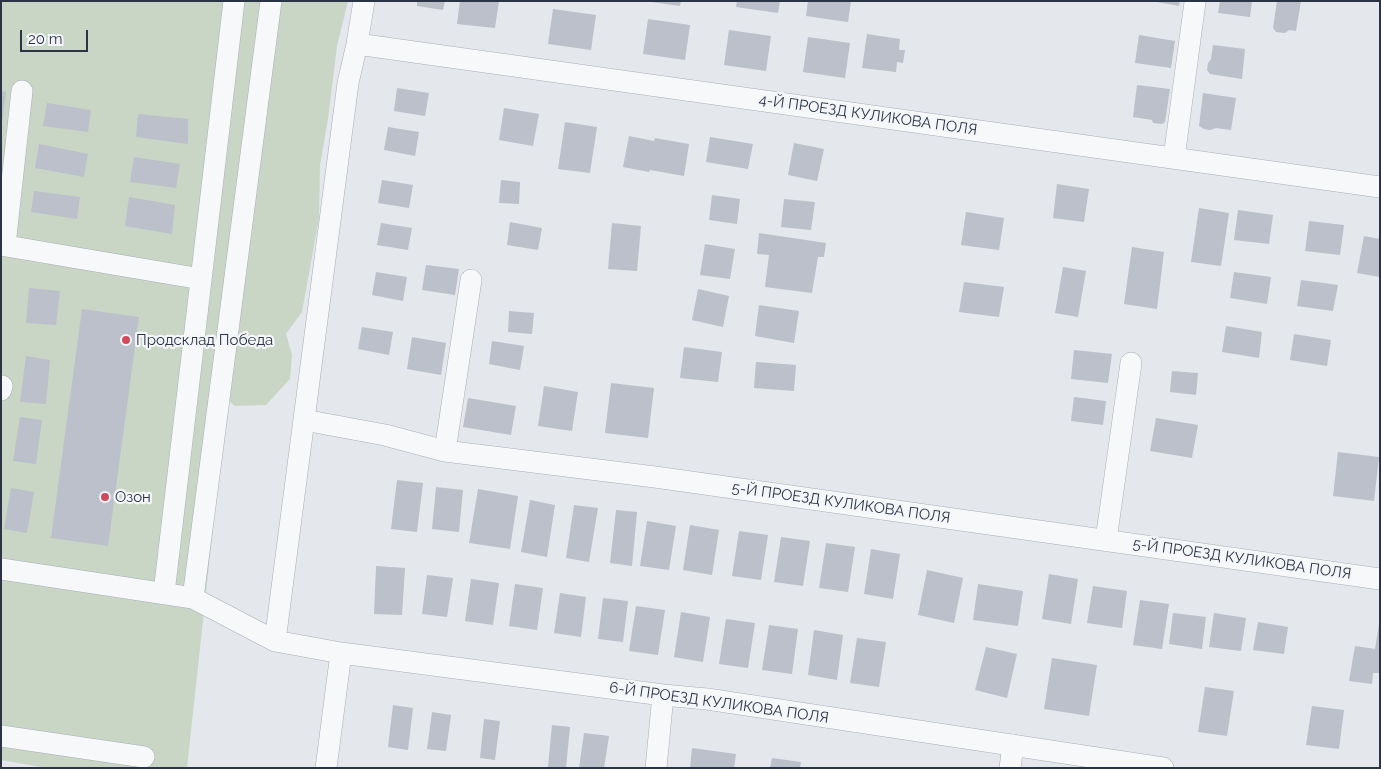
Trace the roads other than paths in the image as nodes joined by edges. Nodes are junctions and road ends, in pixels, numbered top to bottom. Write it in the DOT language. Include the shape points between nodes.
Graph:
graph roads {
  1 [pos="234,1"];
  2 [pos="271,1"];
  3 [pos="364,1"];
  4 [pos="1195,2"];
  5 [pos="357,44"];
  6 [pos="22,91"];
  7 [pos="1174,158"];
  8 [pos="1380,187"];
  9 [pos="3,245"];
  10 [pos="201,279"];
  11 [pos="471,280"];
  12 [pos="1131,363"];
  13 [pos="304,420"];
  14 [pos="445,451"];
  15 [pos="1106,540"];
  16 [pos="1,569"];
  17 [pos="1380,579"];
  18 [pos="164,593"];
  19 [pos="193,598"];
  20 [pos="275,641"];
  21 [pos="341,652"];
  22 [pos="663,695"];
  23 [pos="1,736"];
  24 [pos="1013,745"];
  25 [pos="144,757"];
  26 [pos="326,768"];
  27 [pos="656,768"];
  28 [pos="1010,768"];
  29 [pos="1163,768"];
  1 -- 10 [label="street"];
  2 -- 19 [label="street"];
  3 -- 5 [label="street"];
  4 -- 7 [label="street"];
  5 -- 7 [label="street, 4-Й ПРОЕЗД КУЛИКОВА ПОЛЯ"];
  5 -- 13 [label="street" via="348,83"];
  6 -- 9 [label="street"];
  7 -- 8 [label="street, 4-Й ПРОЕЗД КУЛИКОВА ПОЛЯ"];
  9 -- 10 [label="street"];
  10 -- 18 [label="street"];
  11 -- 14 [label="street"];
  12 -- 15 [label="street"];
  13 -- 14 [label="street, 5-Й ПРОЕЗД КУЛИКОВА ПОЛЯ"];
  13 -- 20 [label="street"];
  14 -- 15 [label="street, 5-Й ПРОЕЗД КУЛИКОВА ПОЛЯ"];
  15 -- 17 [label="street, 5-Й ПРОЕЗД КУЛИКОВА ПОЛЯ"];
  16 -- 18 [label="street, 6-Й ПРОЕЗД КУЛИКОВА ПОЛЯ"];
  18 -- 19 [label="street, 6-Й ПРОЕЗД КУЛИКОВА ПОЛЯ"];
  19 -- 20 [label="street, 6-Й ПРОЕЗД КУЛИКОВА ПОЛЯ"];
  20 -- 21 [label="street, 6-Й ПРОЕЗД КУЛИКОВА ПОЛЯ"];
  21 -- 22 [label="street, 6-Й ПРОЕЗД КУЛИКОВА ПОЛЯ"];
  21 -- 26 [label="street"];
  22 -- 24 [label="street, 6-Й ПРОЕЗД КУЛИКОВА ПОЛЯ"];
  22 -- 27 [label="street"];
  23 -- 25 [label="street"];
  24 -- 28 [label="street"];
  24 -- 29 [label="street, 6-Й ПРОЕЗД КУЛИКОВА ПОЛЯ"];
}
